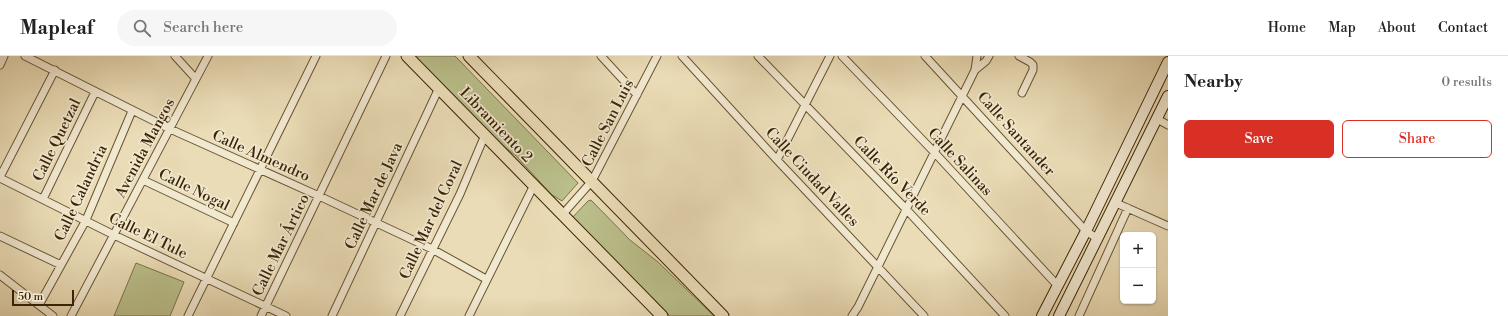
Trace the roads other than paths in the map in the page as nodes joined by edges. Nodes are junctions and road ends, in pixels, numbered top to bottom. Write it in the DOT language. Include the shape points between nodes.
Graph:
graph roads {
  1 [pos="4,56"];
  2 [pos="175,56"];
  3 [pos="208,56"];
  4 [pos="316,56"];
  5 [pos="386,56"];
  6 [pos="407,56"];
  7 [pos="469,56"];
  8 [pos="601,56"];
  9 [pos="657,56"];
  10 [pos="682,56"];
  11 [pos="758,56"];
  12 [pos="830,56"];
  13 [pos="842,56"];
  14 [pos="925,56"];
  15 [pos="977,56"];
  16 [pos="989,56"];
  17 [pos="1019,56"];
  18 [pos="28,57"];
  19 [pos="1168,62"];
  20 [pos="0,65"];
  21 [pos="55,70"];
  22 [pos="975,70"];
  23 [pos="196,79"];
  24 [pos="438,88"];
  25 [pos="95,92"];
  26 [pos="1022,92"];
  27 [pos="637,95"];
  28 [pos="963,95"];
  29 [pos="1168,96"];
  30 [pos="806,105"];
  31 [pos="132,111"];
  32 [pos="1157,119"];
  33 [pos="1168,125"];
  34 [pos="170,129"];
  35 [pos="485,134"];
  36 [pos="934,152"];
  37 [pos="777,160"];
  38 [pos="260,170"];
  39 [pos="0,177"];
  40 [pos="143,180"];
  41 [pos="592,181"];
  42 [pos="534,186"];
  43 [pos="319,196"];
  44 [pos="43,199"];
  45 [pos="1116,203"];
  46 [pos="1128,208"];
  47 [pos="906,209"];
  48 [pos="562,215"];
  49 [pos="86,220"];
  50 [pos="234,223"];
  51 [pos="376,223"];
  52 [pos="1168,226"];
  53 [pos="1086,231"];
  54 [pos="114,235"];
  55 [pos="0,236"];
  56 [pos="1098,239"];
  57 [pos="432,249"];
  58 [pos="61,265"];
  59 [pos="878,266"];
  60 [pos="0,275"];
  61 [pos="206,279"];
  62 [pos="486,279"];
  63 [pos="1058,286"];
  64 [pos="39,305"];
  65 [pos="266,306"];
  66 [pos="53,316"];
  67 [pos="71,316"];
  68 [pos="188,316"];
  69 [pos="261,316"];
  70 [pos="286,316"];
  71 [pos="332,316"];
  72 [pos="400,316"];
  73 [pos="469,316"];
  74 [pos="662,316"];
  75 [pos="723,316"];
  76 [pos="852,316"];
  77 [pos="924,316"];
  78 [pos="1005,316"];
  79 [pos="1042,316"];
  80 [pos="1059,316"];
  81 [pos="1078,316"];
  1 -- 20 [label="street"];
  2 -- 23 [label="street"];
  3 -- 23 [label="street, Avenida Mangos"];
  4 -- 38 [label="street"];
  5 -- 43 [label="street, Calle Mar Ártico"];
  6 -- 24 [label="main road, Libramiento 2"];
  7 -- 41 [label="main road, Libramiento 2"];
  8 -- 27 [label="street"];
  9 -- 27 [label="street, Calle San Luis"];
  10 -- 37 [label="street, Calle Ciudad Valles"];
  11 -- 30 [label="street, Calle Río Verde"];
  12 -- 30 [label="street"];
  13 -- 36 [label="street, Calle Salinas"];
  14 -- 28 [label="street, Calle Santander"];
  15 -- 22 [label="street"];
  16 -- 22 [label="street"];
  17 -- 26 [label="street" via="1033,65"];
  18 -- 21 [label="street, Calle Almendro"];
  19 -- 53 [label="main road"];
  21 -- 25 [label="street, Calle Almendro"];
  21 -- 39 [label="street"];
  22 -- 28 [label="street"];
  23 -- 34 [label="street, Avenida Mangos"];
  24 -- 35 [label="main road, Libramiento 2"];
  24 -- 51 [label="street, Calle Mar de Java"];
  25 -- 31 [label="street, Calle Almendro"];
  25 -- 44 [label="street, Calle Quetzal"];
  27 -- 41 [label="street, Calle San Luis"];
  28 -- 36 [label="street"];
  28 -- 53 [label="street, Calle Santander"];
  29 -- 32 [label="main road"];
  30 -- 37 [label="street"];
  30 -- 47 [label="street, Calle Río Verde"];
  31 -- 34 [label="street, Calle Almendro"];
  31 -- 49 [label="street, Calle Calandria"];
  32 -- 33 [label="street"];
  32 -- 45 [label="main road"];
  34 -- 38 [label="street, Calle Almendro"];
  34 -- 40 [label="street, Avenida Mangos"];
  35 -- 42 [label="main road, Libramiento 2"];
  35 -- 57 [label="street, Calle Mar del Coral" via="460,194"];
  36 -- 47 [label="street"];
  36 -- 63 [label="street, Calle Salinas"];
  37 -- 59 [label="street, Calle Ciudad Valles"];
  38 -- 43 [label="street, Calle Almendro"];
  38 -- 50 [label="street"];
  39 -- 44 [label="street, Calle El Tule"];
  40 -- 50 [label="street, Calle Nogal"];
  40 -- 54 [label="street, Avenida Mangos"];
  41 -- 48 [label="street"];
  41 -- 75 [label="main road, Libramiento 2"];
  42 -- 48 [label="main road, Libramiento 2"];
  42 -- 62 [label="street"];
  43 -- 51 [label="street, Calle Almendro"];
  43 -- 65 [label="street, Calle Mar Ártico"];
  44 -- 49 [label="street, Calle El Tule"];
  45 -- 46 [label="street"];
  45 -- 56 [label="main road"];
  46 -- 52 [label="street"];
  46 -- 81 [label="street"];
  47 -- 59 [label="street"];
  47 -- 78 [label="street, Calle Río Verde"];
  48 -- 74 [label="main road, Libramiento 2"];
  49 -- 54 [label="street, Calle El Tule"];
  49 -- 58 [label="street, Calle Calandria"];
  50 -- 61 [label="street"];
  51 -- 57 [label="street, Calle Almendro"];
  51 -- 71 [label="street, Calle Mar de Java"];
  53 -- 56 [label="street, Calle Santander"];
  53 -- 63 [label="main road"];
  54 -- 61 [label="street, Calle El Tule"];
  54 -- 67 [label="street, Avenida Mangos"];
  55 -- 58 [label="street"];
  56 -- 80 [label="main road"];
  57 -- 62 [label="street, Calle Almendro"];
  57 -- 72 [label="street, Calle Mar del Coral"];
  58 -- 64 [label="street, Calle Calandria"];
  59 -- 76 [label="street"];
  59 -- 77 [label="street, Calle Ciudad Valles"];
  60 -- 64 [label="street"];
  61 -- 65 [label="street, Calle El Tule"];
  61 -- 68 [label="street"];
  62 -- 73 [label="street"];
  63 -- 79 [label="main road"];
  64 -- 66 [label="street"];
  65 -- 69 [label="street, Calle Mar Ártico"];
  65 -- 70 [label="street, Calle El Tule"];
}
